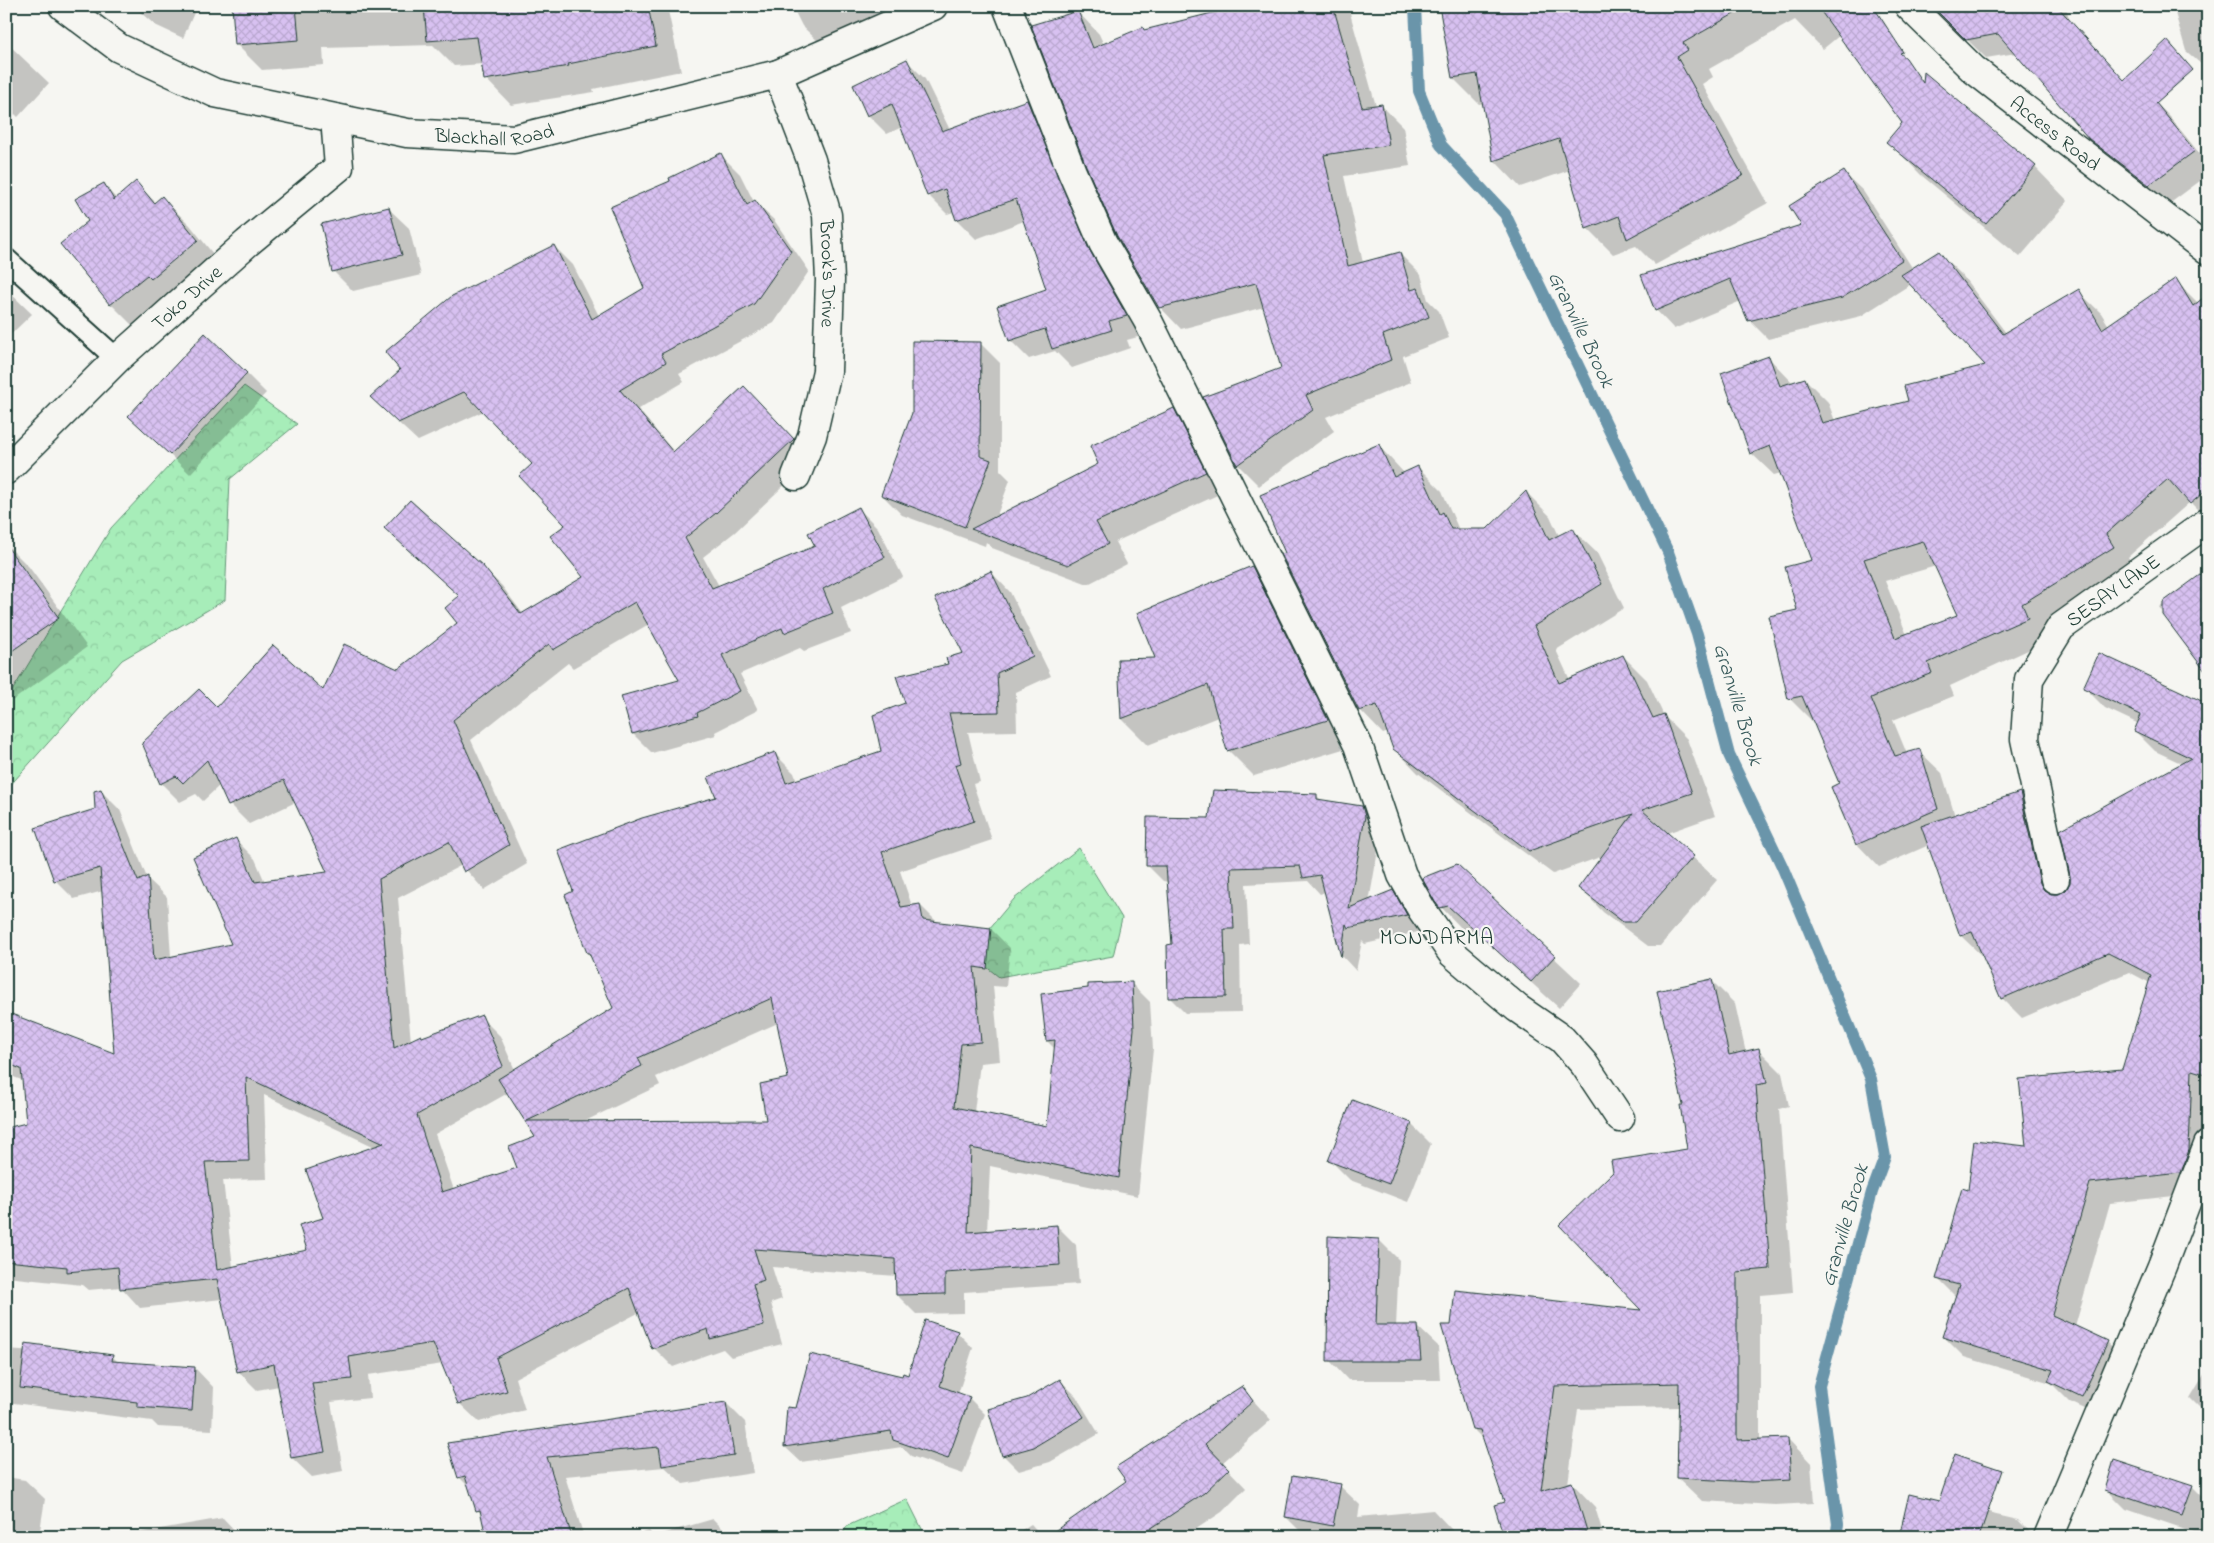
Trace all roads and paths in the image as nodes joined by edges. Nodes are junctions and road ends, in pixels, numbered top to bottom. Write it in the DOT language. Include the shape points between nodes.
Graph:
graph roads {
  1 [pos="63,6"];
  2 [pos="933,6"];
  3 [pos="1007,6"];
  4 [pos="1909,6"];
  5 [pos="778,74"];
  6 [pos="335,118"];
  7 [pos="2208,251"];
  8 [pos="6,259"];
  9 [pos="116,359"];
  10 [pos="6,470"];
  11 [pos="796,476"];
  12 [pos="2208,522"];
  13 [pos="2055,880"];
  14 [pos="1620,1118"];
  15 [pos="2208,1145"];
  16 [pos="2048,1537"];
  1 -- 6 [label="street, Blackhall Road" via="119,48 215,93"];
  2 -- 5 [label="street, Blackhall Road"];
  3 -- 14 [label="street" via="1103,243 1148,321 1358,745 1402,875 1452,953 1517,1008 1562,1039 1584,1064"];
  4 -- 7 [label="street, Access Road" via="1973,70"];
  5 -- 6 [label="street, Blackhall Road" via="514,138 407,133"];
  5 -- 11 [label="street, Brook's Drive" via="811,160 827,215 830,280 827,371 812,436"];
  6 -- 9 [label="street, Toko Drive" via="339,167"];
  8 -- 9 [label="lane"];
  9 -- 10 [label="street, Toko Drive"];
  12 -- 13 [label="street, SESAY LANE" via="2061,627 2029,679 2025,739"];
  15 -- 16 [label="street" via="2162,1266"];
}
